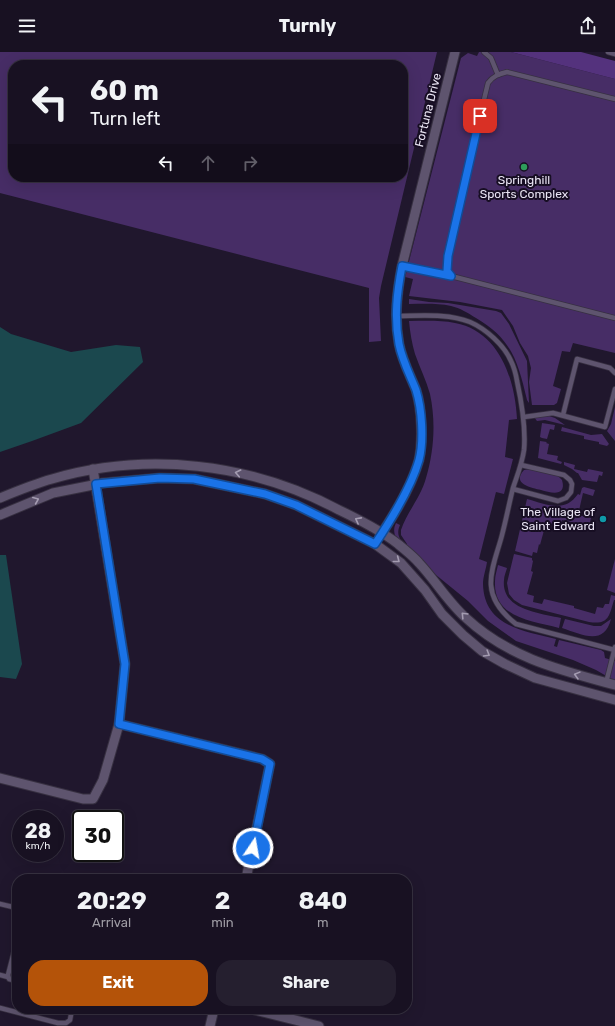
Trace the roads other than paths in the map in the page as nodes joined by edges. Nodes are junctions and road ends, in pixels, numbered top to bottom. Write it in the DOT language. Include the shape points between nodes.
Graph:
graph roads {
  1 [pos="455,52"];
  2 [pos="484,52"];
  3 [pos="608,52"];
  4 [pos="615,54"];
  5 [pos="498,75"];
  6 [pos="615,99"];
  7 [pos="402,266"];
  8 [pos="451,276"];
  9 [pos="395,316"];
  10 [pos="615,318"];
  11 [pos="615,373"];
  12 [pos="615,389"];
  13 [pos="563,415"];
  14 [pos="524,416"];
  15 [pos="521,465"];
  16 [pos="92,469"];
  17 [pos="96,484"];
  18 [pos="513,489"];
  19 [pos="0,498"];
  20 [pos="0,516"];
  21 [pos="383,532"];
  22 [pos="375,544"];
  23 [pos="615,649"];
  24 [pos="611,684"];
  25 [pos="615,700"];
  26 [pos="119,724"];
  27 [pos="0,778"];
  28 [pos="247,874"];
  29 [pos="0,904"];
  30 [pos="12,907"];
  31 [pos="12,967"];
  32 [pos="0,975"];
  33 [pos="8,977"];
  34 [pos="12,980"];
  35 [pos="0,1008"];
  36 [pos="12,1011"];
  37 [pos="23,1014"];
  38 [pos="71,1014"];
  39 [pos="213,1014"];
  40 [pos="271,1014"];
  41 [pos="210,1026"];
  42 [pos="319,1026"];
  1 -- 7 [label="street, Fortuna Drive"];
  2 -- 5 [label="lane" via="491,58"];
  3 -- 4 [label="lane"];
  5 -- 6 [label="lane" via="508,72"];
  5 -- 8 [label="lane" via="488,83 470,158 448,256 447,271"];
  7 -- 8 [label="lane"];
  7 -- 9 [label="street, Fortuna Drive"];
  8 -- 10 [label="lane"];
  9 -- 14 [label="lane" via="454,317 484,330 511,360"];
  9 -- 21 [label="street, Fortuna Drive" via="399,345 416,392 421,442 419,460 410,482"];
  11 -- 13 [label="lane" via="610,368 577,360"];
  12 -- 13 [label="lane" via="605,427"];
  13 -- 14 [label="lane" via="548,413"];
  14 -- 15 [label="lane"];
  15 -- 18 [label="lane"];
  15 -- 18 [label="lane" via="564,474 572,484 571,492 566,498 558,501"];
  16 -- 17 [label="street"];
  16 -- 19 [label="street" via="51,479"];
  21 -- 16 [label="street, one-way" via="295,488 238,472 178,464 136,464"];
  20 -- 17 [label="street, one-way" via="52,494"];
  17 -- 22 [label="street" via="160,478 194,479 265,494 296,505"];
  17 -- 26 [label="street" via="125,664"];
  18 -- 23 [label="lane" via="491,576 492,594 498,607 516,624"];
  21 -- 22 [label="street, Fortuna Drive"];
  24 -- 21 [label="street, one-way" via="536,662 490,638 465,618 419,562"];
  22 -- 25 [label="street, one-way" via="401,563 442,614 482,651 535,678"];
  23 -- 24 [label="lane"];
  26 -- 27 [label="street" via="103,780 93,799 83,800"];
  26 -- 28 [label="street" via="262,759 270,764"];
  29 -- 30 [label="lane"];
  31 -- 33 [label="lane"];
  32 -- 33 [label="lane"];
  33 -- 34 [label="lane"];
  35 -- 36 [label="lane"];
  37 -- 38 [label="lane" via="58,1023 66,1023 70,1020"];
  39 -- 41 [label="street"];
  40 -- 42 [label="street"];
}
